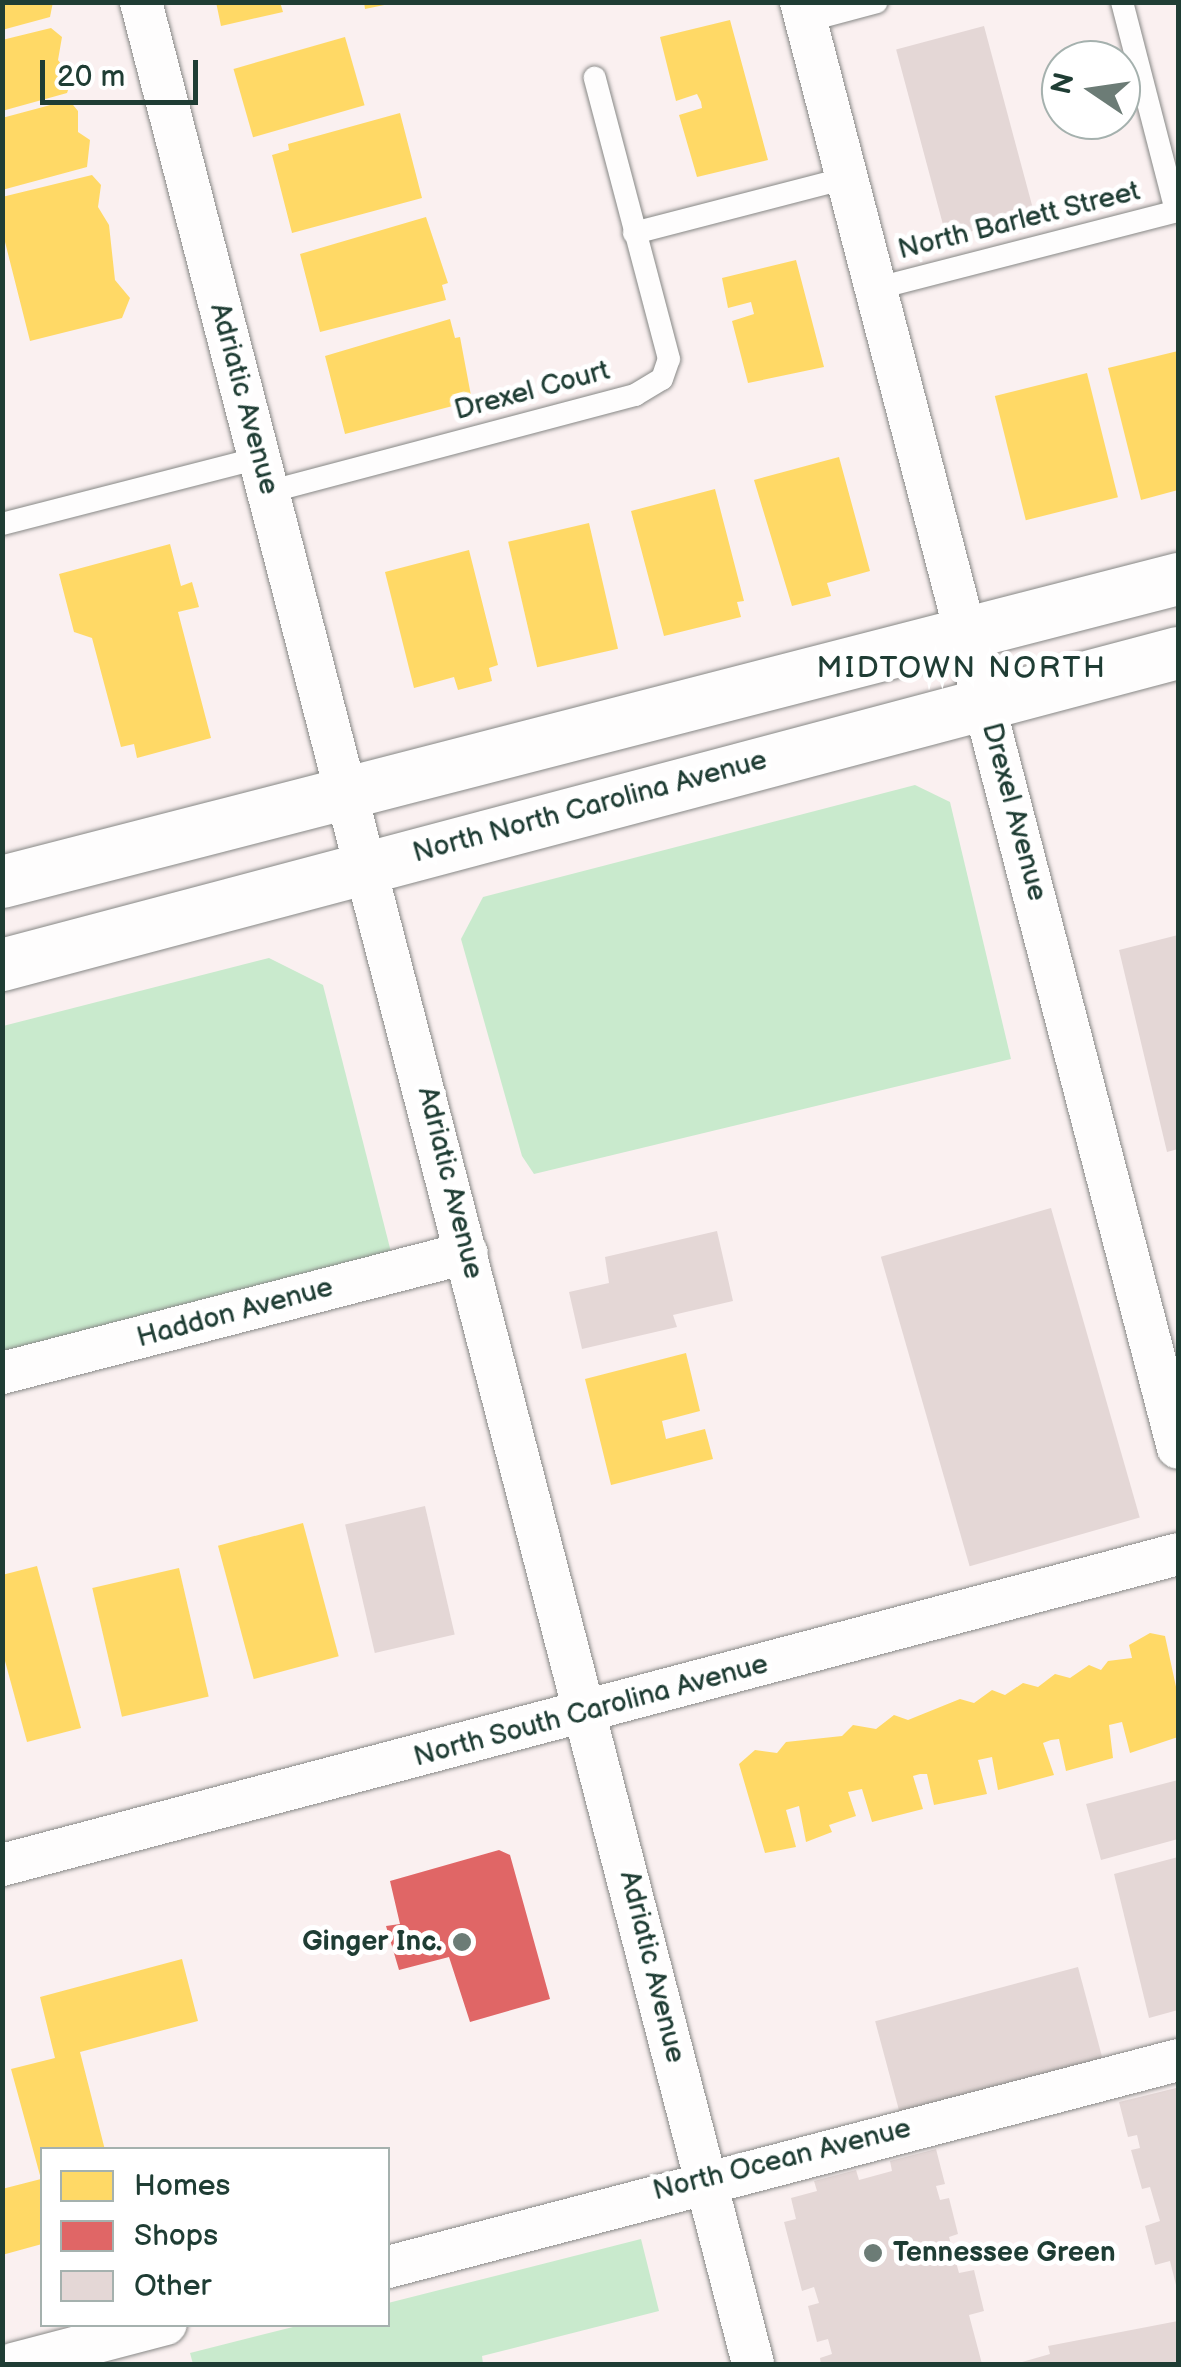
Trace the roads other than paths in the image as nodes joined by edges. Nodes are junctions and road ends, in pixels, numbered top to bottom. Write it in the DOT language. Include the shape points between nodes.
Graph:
graph roads {
  1 [pos="142,2"];
  2 [pos="877,2"];
  3 [pos="1122,2"];
  4 [pos="804,12"];
  5 [pos="595,78"];
  6 [pos="846,178"];
  7 [pos="1177,211"];
  8 [pos="634,233"];
  9 [pos="874,289"];
  10 [pos="264,475"];
  11 [pos="2,524"];
  12 [pos="1178,579"];
  13 [pos="965,632"];
  14 [pos="1178,654"];
  15 [pos="985,700"];
  16 [pos="350,794"];
  17 [pos="370,866"];
  18 [pos="2,882"];
  19 [pos="2,965"];
  20 [pos="467,1253"];
  21 [pos="2,1373"];
  22 [pos="1178,1448"];
  23 [pos="1178,1554"];
  24 [pos="586,1712"];
  25 [pos="2,1865"];
  26 [pos="1178,2060"];
  27 [pos="704,2179"];
  28 [pos="390,2266"];
  29 [pos="155,2327"];
  30 [pos="13,2364"];
  31 [pos="753,2364"];
  1 -- 10 [label="street, Adriatic Avenue"];
  2 -- 4 [label="lane"];
  3 -- 7 [label="lane"];
  4 -- 6 [label="street, Drexel Avenue"];
  5 -- 8 [label="lane, Drexel Court"];
  6 -- 8 [label="lane"];
  6 -- 9 [label="street, Drexel Avenue"];
  7 -- 9 [label="lane, North Barlett Street"];
  8 -- 10 [label="lane, Drexel Court" via="669,360 662,379 635,394"];
  9 -- 13 [label="street, Drexel Avenue"];
  10 -- 11 [label="lane"];
  10 -- 16 [label="street, Adriatic Avenue"];
  12 -- 13 [label="street"];
  13 -- 15 [label="street, Drexel Avenue"];
  13 -- 16 [label="street"];
  14 -- 15 [label="street, North North Carolina Avenue"];
  15 -- 17 [label="street, North North Carolina Avenue"];
  15 -- 22 [label="street, Drexel Avenue"];
  16 -- 17 [label="street, Adriatic Avenue"];
  16 -- 18 [label="street"];
  17 -- 19 [label="street, North North Carolina Avenue"];
  17 -- 20 [label="street, Adriatic Avenue"];
  20 -- 21 [label="street, Haddon Avenue"];
  20 -- 24 [label="street, Adriatic Avenue"];
  23 -- 24 [label="street, North South Carolina Avenue"];
  24 -- 25 [label="street, North South Carolina Avenue"];
  24 -- 27 [label="street, Adriatic Avenue"];
  26 -- 27 [label="street, North Ocean Avenue"];
  27 -- 28 [label="street, North Ocean Avenue"];
  27 -- 31 [label="street, Adriatic Avenue"];
  29 -- 30 [label="street"];
}
